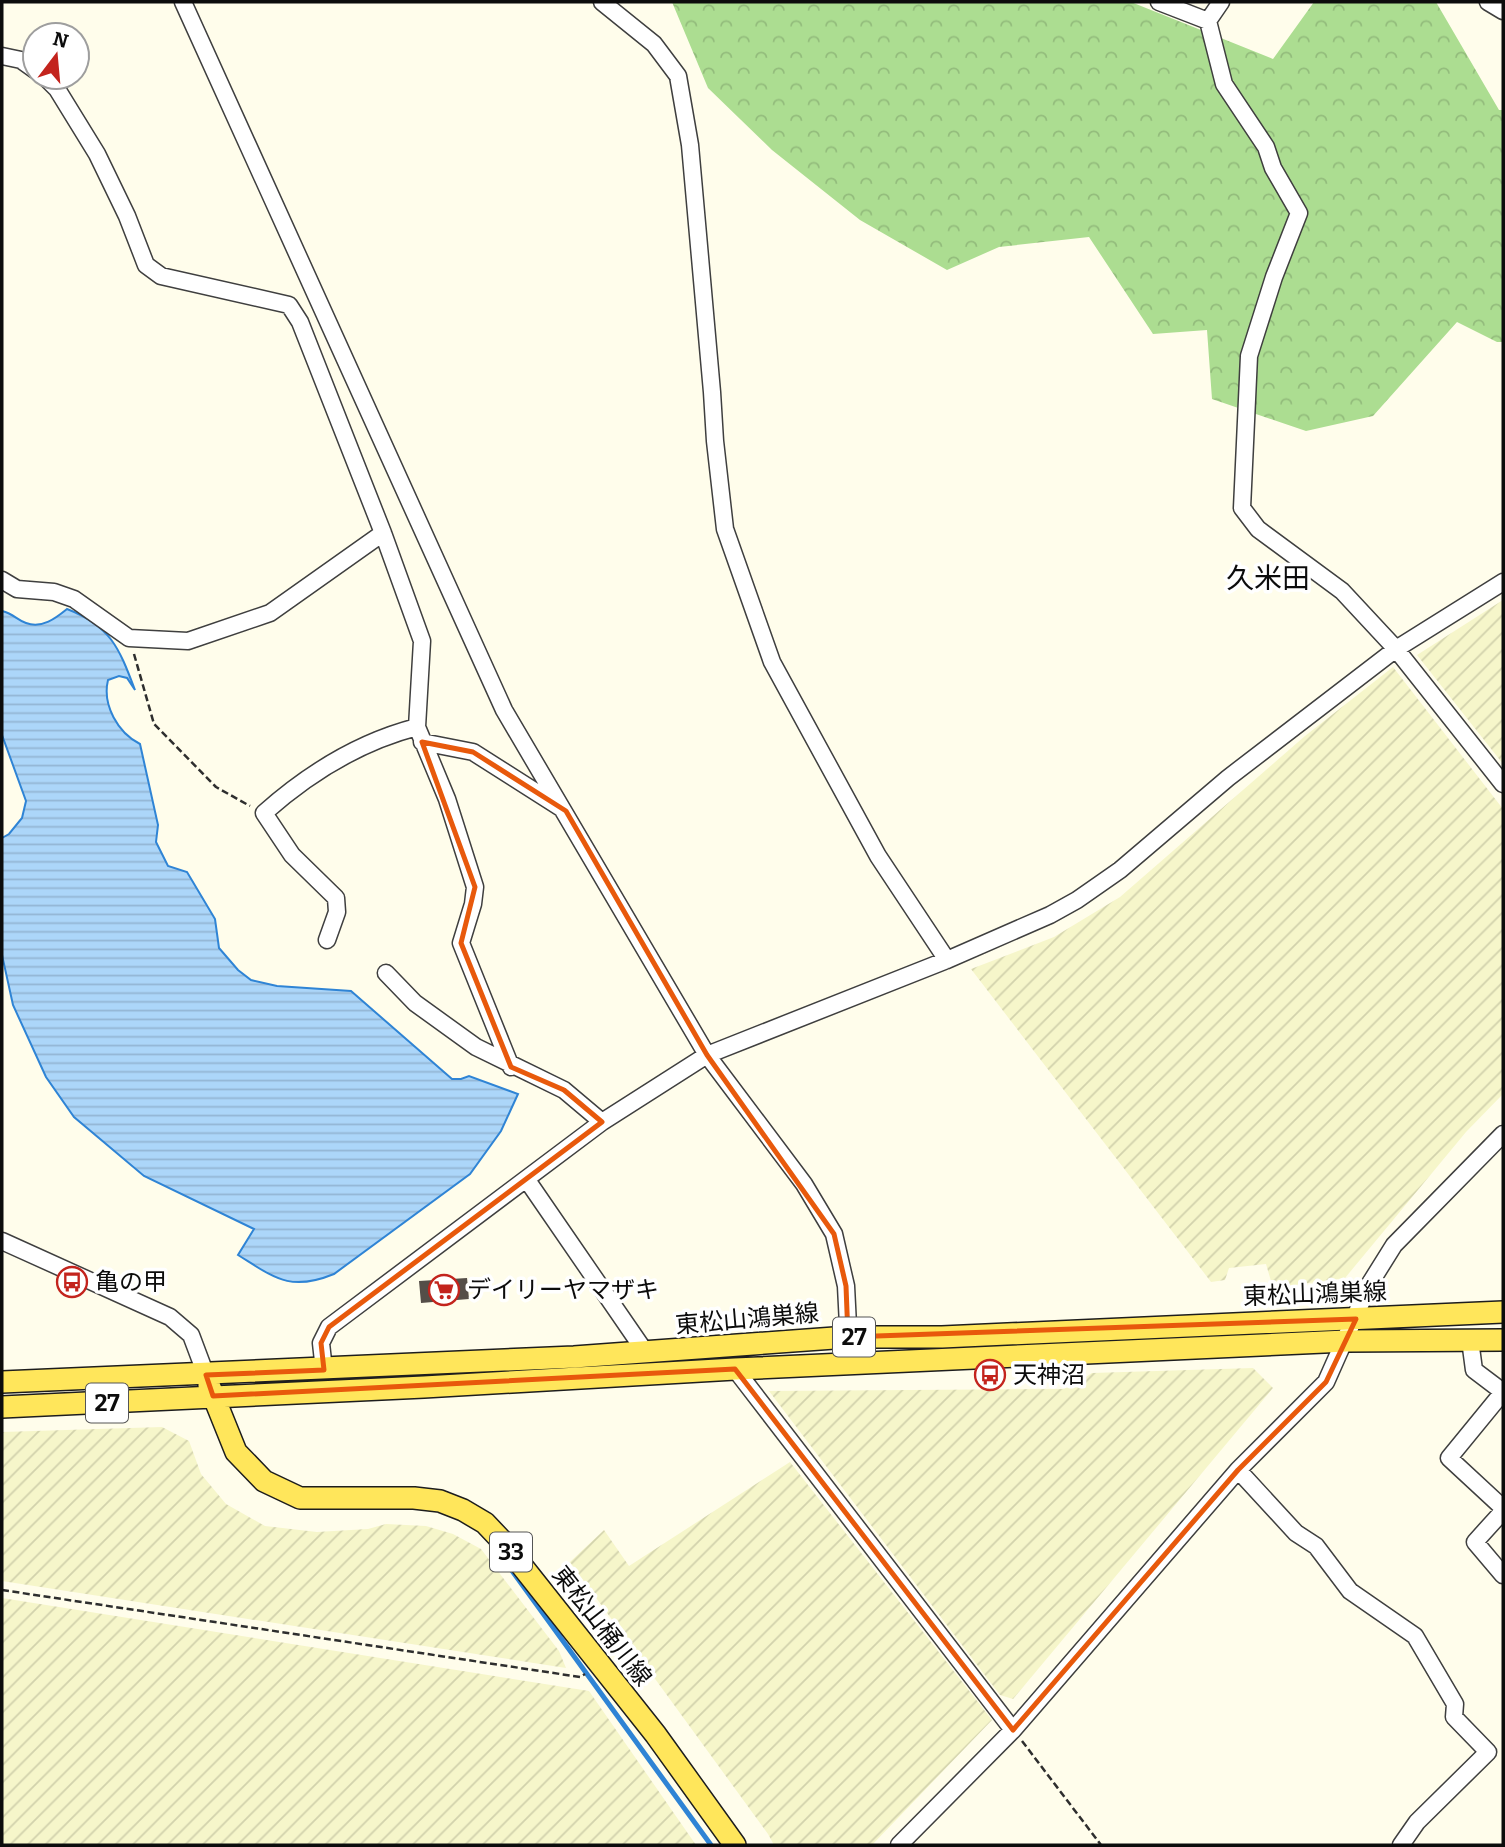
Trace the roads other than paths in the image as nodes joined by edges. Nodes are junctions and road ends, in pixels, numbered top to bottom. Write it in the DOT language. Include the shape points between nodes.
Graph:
graph roads {
  1 [pos="183,2"];
  2 [pos="602,2"];
  3 [pos="1159,2"];
  4 [pos="1221,2"];
  5 [pos="1488,2"];
  6 [pos="1503,11"];
  7 [pos="1208,21"];
  8 [pos="2,56"];
  9 [pos="21,60"];
  10 [pos="58,91"];
  11 [pos="383,533"];
  12 [pos="2,580"];
  13 [pos="1503,582"];
  14 [pos="1396,649"];
  15 [pos="419,734"];
  16 [pos="1503,784"];
  17 [pos="566,811"];
  18 [pos="327,940"];
  19 [pos="947,960"];
  20 [pos="386,973"];
  21 [pos="707,1055"];
  22 [pos="511,1067"];
  23 [pos="602,1122"];
  24 [pos="1503,1134"];
  25 [pos="527,1180"];
  26 [pos="2,1241"];
  27 [pos="1503,1312"];
  28 [pos="1356,1319"];
  29 [pos="848,1337"];
  30 [pos="1470,1340"];
  31 [pos="1503,1340"];
  32 [pos="1346,1341"];
  33 [pos="646,1353"];
  34 [pos="850,1365"];
  35 [pos="734,1369"];
  36 [pos="324,1370"];
  37 [pos="206,1375"];
  38 [pos="2,1382"];
  39 [pos="213,1396"];
  40 [pos="2,1407"];
  41 [pos="1238,1470"];
  42 [pos="1503,1509"];
  43 [pos="1503,1575"];
  44 [pos="1013,1730"];
  45 [pos="735,1845"];
  46 [pos="899,1845"];
  47 [pos="1401,1845"];
  1 -- 17 [label="street" via="504,710"];
  2 -- 19 [label="street" via="654,44 678,76 690,145 725,528 772,662 878,856"];
  3 -- 7 [label="street"];
  4 -- 7 [label="street"];
  5 -- 6 [label="street"];
  7 -- 14 [label="street" via="1224,84 1266,147 1299,213 1249,356 1242,508 1258,529 1342,591"];
  8 -- 9 [label="street"];
  10 -- 11 [label="street" via="96,154 146,264 161,276 289,305 300,322"];
  11 -- 12 [label="street" via="270,613 188,641 129,638 74,599 17,589"];
  11 -- 15 [label="street" via="422,641"];
  13 -- 14 [label="street"];
  14 -- 16 [label="street"];
  14 -- 19 [label="street" via="1228,778 1120,870 1050,915"];
  15 -- 17 [label="street" via="473,751"];
  15 -- 18 [label="street" via="391,733 347,752 264,814 292,855 336,898 337,912"];
  15 -- 22 [label="street" via="447,799 475,887 461,943"];
  17 -- 21 [label="street"];
  19 -- 21 [label="street"];
  20 -- 22 [label="street" via="415,1003"];
  21 -- 23 [label="street"];
  21 -- 29 [label="street" via="804,1184 834,1234 846,1286"];
  22 -- 23 [label="street" via="564,1090"];
  23 -- 25 [label="street"];
  24 -- 28 [label="street" via="1394,1245 1369,1285"];
  25 -- 33 [label="street"];
  25 -- 36 [label="street" via="329,1327 321,1343"];
  26 -- 37 [label="street" via="170,1317 191,1335"];
  27 -- 28 [label="main road, 東松山鴻巣線 / 27"];
  28 -- 29 [label="main road, 東松山鴻巣線 / 27"];
  28 -- 32 [label="street"];
  29 -- 33 [label="main road, 東松山鴻巣線 / 27"];
  29 -- 34 [label="street"];
  30 -- 31 [label="main road, 東松山鴻巣線 / 27"];
  30 -- 32 [label="main road, 東松山鴻巣線 / 27"];
  30 -- 42 [label="street" via="1474,1370 1503,1392 1449,1458"];
  32 -- 34 [label="main road, 東松山鴻巣線 / 27"];
  32 -- 41 [label="street" via="1326,1382"];
  33 -- 36 [label="main road, 東松山鴻巣線 / 27"];
  34 -- 35 [label="main road, 東松山鴻巣線 / 27"];
  35 -- 39 [label="main road, 東松山鴻巣線 / 27"];
  35 -- 44 [label="street"];
  36 -- 37 [label="main road, 東松山鴻巣線 / 27"];
  37 -- 38 [label="main road, 27"];
  37 -- 39 [label="main road, 東松山桶川線 / 33"];
  39 -- 40 [label="main road, 27"];
  39 -- 45 [label="main road, 東松山桶川線 / 33" via="236,1452 264,1480 300,1498 440,1501 485,1523 656,1735"];
  41 -- 44 [label="street"];
  41 -- 47 [label="street" via="1296,1533 1316,1546 1350,1591 1415,1636 1455,1704 1454,1717 1488,1752 1417,1822"];
  42 -- 43 [label="street" via="1475,1542"];
  44 -- 46 [label="street"];
}
